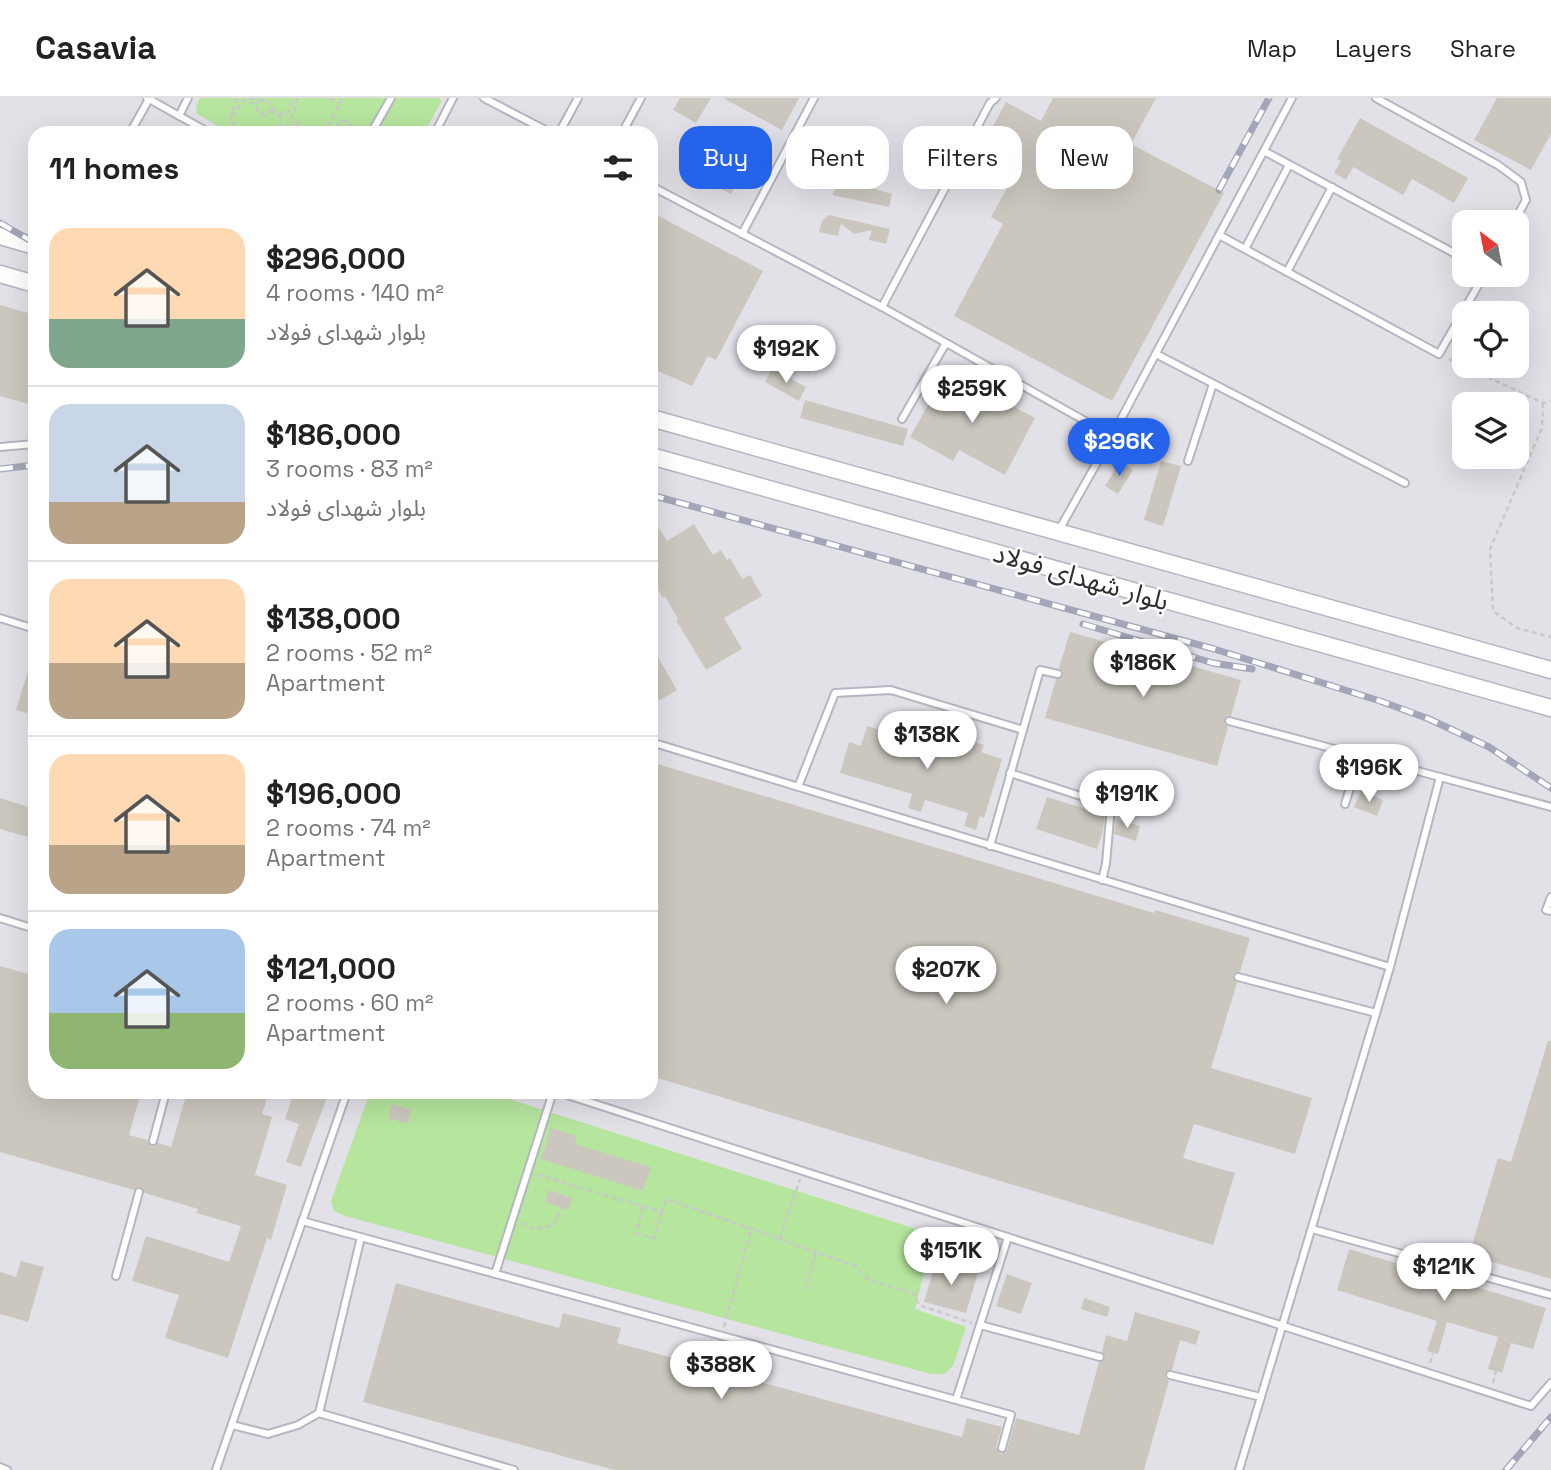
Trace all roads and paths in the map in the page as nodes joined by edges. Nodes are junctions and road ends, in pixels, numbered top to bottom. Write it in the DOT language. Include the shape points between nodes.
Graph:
graph roads {
  1 [pos="188,98"];
  2 [pos="252,98"];
  3 [pos="330,98"];
  4 [pos="343,98"];
  5 [pos="391,98"];
  6 [pos="453,98"];
  7 [pos="484,98"];
  8 [pos="578,98"];
  9 [pos="641,98"];
  10 [pos="814,98"];
  11 [pos="996,98"];
  12 [pos="1292,98"];
  13 [pos="1376,98"];
  14 [pos="148,99"];
  15 [pos="246,99"];
  16 [pos="297,99"];
  17 [pos="238,100"];
  18 [pos="259,101"];
  19 [pos="340,103"];
  20 [pos="256,106"];
  21 [pos="270,110"];
  22 [pos="288,112"];
  23 [pos="292,115"];
  24 [pos="179,116"];
  25 [pos="282,116"];
  26 [pos="294,120"];
  27 [pos="291,124"];
  28 [pos="283,125"];
  29 [pos="134,126"];
  30 [pos="197,126"];
  31 [pos="237,126"];
  32 [pos="300,126"];
  33 [pos="328,126"];
  34 [pos="337,126"];
  35 [pos="352,126"];
  36 [pos="375,126"];
  37 [pos="439,126"];
  38 [pos="538,126"];
  39 [pos="563,126"];
  40 [pos="626,126"];
  41 [pos="1264,151"];
  42 [pos="1289,165"];
  43 [pos="1332,187"];
  44 [pos="658,190"];
  45 [pos="1521,210"];
  46 [pos="742,234"];
  47 [pos="1219,235"];
  48 [pos="0,236"];
  49 [pos="28,244"];
  50 [pos="1245,249"];
  51 [pos="1452,252"];
  52 [pos="1287,272"];
  53 [pos="0,274"];
  54 [pos="28,282"];
  55 [pos="1477,287"];
  56 [pos="882,307"];
  57 [pos="946,343"];
  58 [pos="1156,354"];
  59 [pos="1439,354"];
  60 [pos="1213,384"];
  61 [pos="1551,401"];
  62 [pos="1543,403"];
  63 [pos="902,419"];
  64 [pos="658,420"];
  65 [pos="1112,436"];
  66 [pos="28,445"];
  67 [pos="0,447"];
  68 [pos="658,458"];
  69 [pos="1188,461"];
  70 [pos="1405,483"];
  71 [pos="1058,532"];
  72 [pos="0,618"];
  73 [pos="28,627"];
  74 [pos="1551,637"];
  75 [pos="1551,670"];
  76 [pos="1058,674"];
  77 [pos="1551,708"];
  78 [pos="1230,721"];
  79 [pos="1023,730"];
  80 [pos="658,744"];
  81 [pos="1360,756"];
  82 [pos="1010,773"];
  83 [pos="1440,777"];
  84 [pos="798,787"];
  85 [pos="1345,804"];
  86 [pos="1551,807"];
  87 [pos="990,845"];
  88 [pos="1102,880"];
  89 [pos="1551,897"];
  90 [pos="1551,911"];
  91 [pos="1,921"];
  92 [pos="28,927"];
  93 [pos="1390,967"];
  94 [pos="1238,977"];
  95 [pos="1376,1013"];
  96 [pos="164,1099"];
  97 [pos="345,1099"];
  98 [pos="554,1099"];
  99 [pos="578,1099"];
  100 [pos="153,1142"];
  101 [pos="528,1171"];
  102 [pos="803,1171"];
  103 [pos="139,1192"];
  104 [pos="643,1206"];
  105 [pos="562,1208"];
  106 [pos="662,1212"];
  107 [pos="513,1218"];
  108 [pos="302,1221"];
  109 [pos="751,1229"];
  110 [pos="1312,1229"];
  111 [pos="361,1237"];
  112 [pos="1008,1237"];
  113 [pos="780,1239"];
  114 [pos="816,1252"];
  115 [pos="495,1274"];
  116 [pos="116,1276"];
  117 [pos="805,1290"];
  118 [pos="1551,1295"];
  119 [pos="980,1325"];
  120 [pos="1283,1326"];
  121 [pos="721,1336"];
  122 [pos="1100,1357"];
  123 [pos="1170,1375"];
  124 [pos="1551,1383"];
  125 [pos="1261,1397"];
  126 [pos="956,1400"];
  127 [pos="318,1413"];
  128 [pos="232,1425"];
  129 [pos="1002,1448"];
  130 [pos="0,1467"];
  131 [pos="7,1470"];
  132 [pos="216,1470"];
  133 [pos="514,1470"];
  134 [pos="1239,1470"];
  1 -- 24 [label="lane"];
  2 -- 18 [label="path"];
  3 -- 19 [label="path"];
  4 -- 19 [label="path"];
  5 -- 36 [label="lane"];
  6 -- 37 [label="lane"];
  7 -- 38 [label="lane"];
  8 -- 39 [label="lane"];
  9 -- 40 [label="lane"];
  10 -- 46 [label="lane"];
  11 -- 56 [label="lane"];
  12 -- 41 [label="lane"];
  13 -- 45 [label="lane" via="1521,181 1526,200"];
  14 -- 24 [label="lane"];
  14 -- 29 [label="lane"];
  15 -- 17 [label="path"];
  15 -- 20 [label="path"];
  16 -- 22 [label="path"];
  16 -- 23 [label="path"];
  17 -- 31 [label="path" via="230,121"];
  18 -- 20 [label="path"];
  18 -- 21 [label="path" via="270,102"];
  19 -- 33 [label="path"];
  20 -- 21 [label="path" via="261,114"];
  21 -- 25 [label="path"];
  22 -- 23 [label="path"];
  22 -- 25 [label="path"];
  23 -- 26 [label="path"];
  24 -- 30 [label="lane"];
  25 -- 28 [label="path"];
  26 -- 27 [label="path"];
  26 -- 32 [label="path"];
  27 -- 28 [label="path"];
  27 -- 32 [label="path"];
  34 -- 35 [label="path" via="341,120"];
  41 -- 42 [label="lane"];
  41 -- 47 [label="lane"];
  42 -- 43 [label="lane"];
  42 -- 50 [label="lane"];
  43 -- 51 [label="lane"];
  43 -- 52 [label="lane"];
  44 -- 46 [label="lane"];
  46 -- 56 [label="lane"];
  47 -- 50 [label="lane"];
  47 -- 58 [label="lane"];
  48 -- 49 [label="street"];
  50 -- 52 [label="lane"];
  52 -- 59 [label="lane"];
  53 -- 54 [label="street"];
  55 -- 59 [label="lane"];
  56 -- 57 [label="lane"];
  57 -- 63 [label="lane"];
  57 -- 65 [label="lane"];
  58 -- 60 [label="lane"];
  58 -- 65 [label="lane"];
  59 -- 62 [label="path"];
  60 -- 69 [label="lane"];
  60 -- 70 [label="lane"];
  61 -- 62 [label="path"];
  62 -- 74 [label="path" via="1542,428 1490,549 1493,611 1517,628"];
  64 -- 71 [label="street, بلوار شهدای فولاد"];
  65 -- 71 [label="lane"];
  66 -- 67 [label="lane"];
  68 -- 77 [label="street, بلوار شهدای فولاد"];
  71 -- 75 [label="street, بلوار شهدای فولاد"];
  72 -- 73 [label="lane"];
  76 -- 79 [label="lane" via="1040,670"];
  78 -- 81 [label="lane"];
  79 -- 82 [label="lane"];
  79 -- 84 [label="lane" via="891,690 835,693"];
  80 -- 84 [label="lane"];
  81 -- 83 [label="lane"];
  81 -- 85 [label="lane"];
  82 -- 87 [label="lane"];
  82 -- 88 [label="lane" via="1111,806"];
  83 -- 86 [label="lane"];
  83 -- 93 [label="lane"];
  84 -- 87 [label="lane"];
  87 -- 88 [label="lane"];
  88 -- 93 [label="lane"];
  89 -- 90 [label="lane" via="1546,910"];
  91 -- 92 [label="lane"];
  93 -- 95 [label="lane"];
  94 -- 95 [label="lane"];
  95 -- 110 [label="lane"];
  96 -- 100 [label="lane"];
  97 -- 108 [label="lane"];
  98 -- 101 [label="lane"];
  99 -- 102 [label="lane"];
  101 -- 104 [label="path"];
  101 -- 107 [label="lane"];
  102 -- 112 [label="lane"];
  102 -- 113 [label="path"];
  103 -- 116 [label="lane"];
  104 -- 106 [label="path"];
  104 -- 106 [label="path" via="636,1233 654,1238"];
  105 -- 107 [label="path" via="553,1226 535,1229"];
  106 -- 109 [label="path" via="667,1199"];
  107 -- 115 [label="lane"];
  108 -- 111 [label="lane"];
  108 -- 128 [label="lane"];
  109 -- 113 [label="path"];
  109 -- 121 [label="path"];
  110 -- 118 [label="lane"];
  110 -- 120 [label="lane"];
  111 -- 115 [label="lane"];
  111 -- 127 [label="lane"];
  112 -- 119 [label="lane"];
  112 -- 120 [label="lane"];
  113 -- 114 [label="path"];
  114 -- 117 [label="path"];
  114 -- 119 [label="path" via="855,1265 870,1281 914,1293 919,1306"];
  115 -- 121 [label="lane"];
  119 -- 122 [label="lane"];
  119 -- 126 [label="lane"];
  120 -- 124 [label="lane" via="1531,1406"];
  120 -- 125 [label="lane"];
  121 -- 126 [label="lane"];
  123 -- 125 [label="lane"];
  125 -- 134 [label="lane"];
  126 -- 129 [label="lane" via="1011,1415"];
  127 -- 128 [label="lane" via="268,1434"];
  127 -- 133 [label="lane"];
  128 -- 132 [label="lane"];
  130 -- 131 [label="lane"];
}
